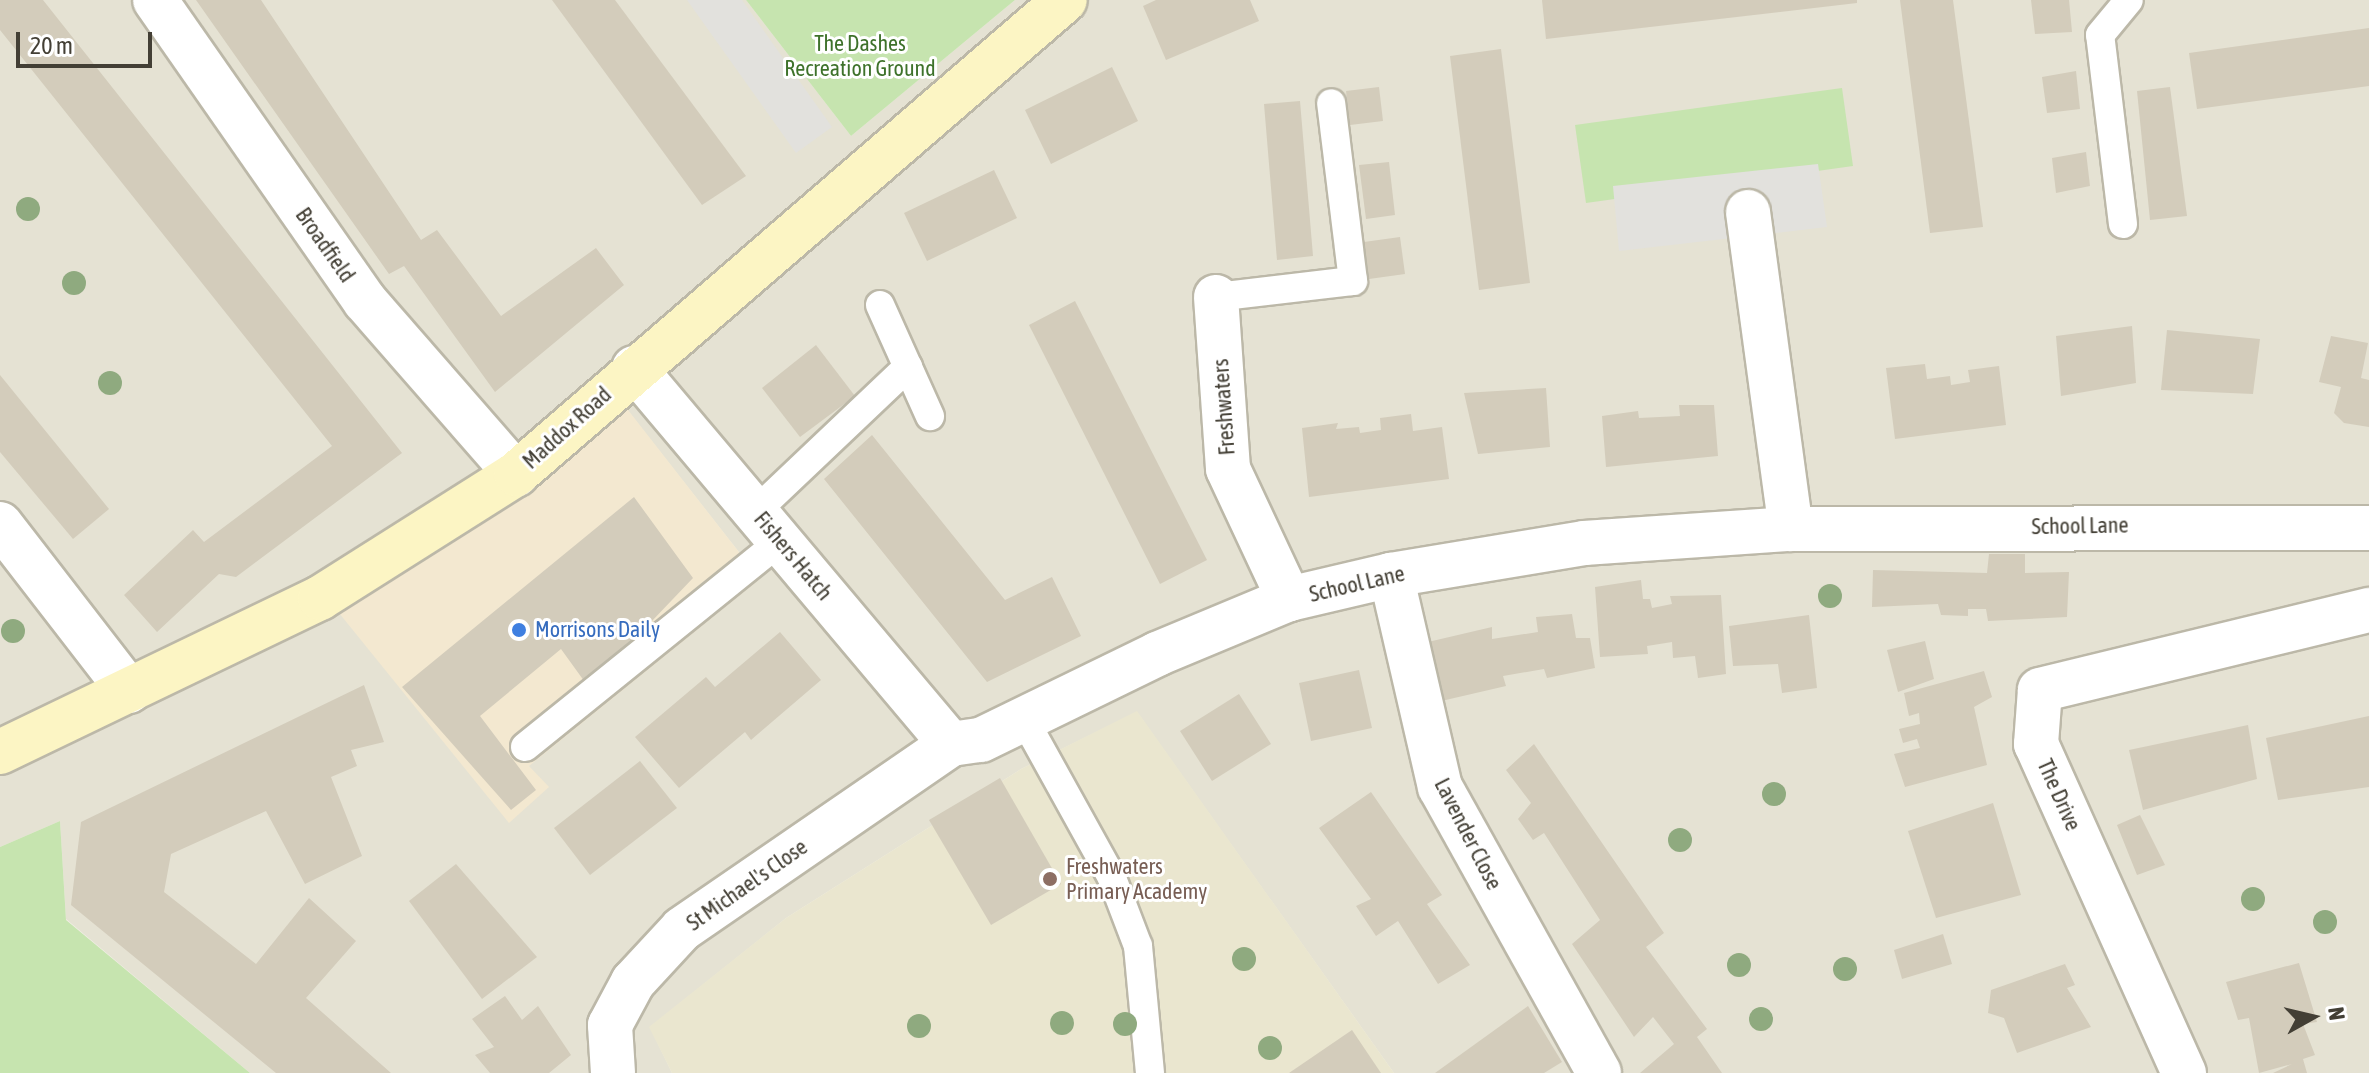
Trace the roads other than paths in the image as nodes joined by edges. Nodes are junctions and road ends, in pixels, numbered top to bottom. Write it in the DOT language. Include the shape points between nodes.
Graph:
graph roads {
  1 [pos="155,0"];
  2 [pos="1065,0"];
  3 [pos="2129,0"];
  4 [pos="1331,103"];
  5 [pos="1748,212"];
  6 [pos="2123,224"];
  7 [pos="1216,297"];
  8 [pos="880,305"];
  9 [pos="908,367"];
  10 [pos="634,368"];
  11 [pos="930,416"];
  12 [pos="516,474"];
  13 [pos="0,524"];
  14 [pos="768,526"];
  15 [pos="2369,528"];
  16 [pos="1791,529"];
  17 [pos="1391,575"];
  18 [pos="1289,599"];
  19 [pos="2369,610"];
  20 [pos="129,691"];
  21 [pos="1024,719"];
  22 [pos="951,744"];
  23 [pos="525,747"];
  24 [pos="0,752"];
  25 [pos="613,1073"];
  26 [pos="1150,1073"];
  27 [pos="1599,1073"];
  28 [pos="2184,1073"];
  1 -- 12 [label="street, Broadfield" via="365,301"];
  2 -- 10 [label="street, Maddox Road"];
  3 -- 6 [label="lane" via="2100,35"];
  4 -- 7 [label="lane" via="1353,281"];
  5 -- 16 [label="street"];
  7 -- 18 [label="street, Freshwaters" via="1228,469"];
  8 -- 9 [label="lane"];
  9 -- 11 [label="lane"];
  9 -- 14 [label="lane"];
  10 -- 12 [label="street, Maddox Road"];
  10 -- 14 [label="street, Fishers Hatch"];
  12 -- 20 [label="street, Maddox Road" via="320,598"];
  13 -- 20 [label="street"];
  14 -- 22 [label="street, Fishers Hatch"];
  14 -- 23 [label="lane"];
  15 -- 16 [label="street, School Lane"];
  16 -- 17 [label="street, School Lane" via="1584,543"];
  17 -- 18 [label="street, School Lane"];
  17 -- 27 [label="street, Lavender Close" via="1440,787"];
  18 -- 21 [label="street, School Lane"];
  19 -- 28 [label="street, The Drive" via="2040,690 2036,744"];
  20 -- 24 [label="street, Maddox Road"];
  21 -- 22 [label="street, School Lane" via="981,740"];
  21 -- 26 [label="lane" via="1112,878 1138,946"];
  22 -- 25 [label="street, St Michael's Close" via="682,929 633,982 610,1025"];
}
